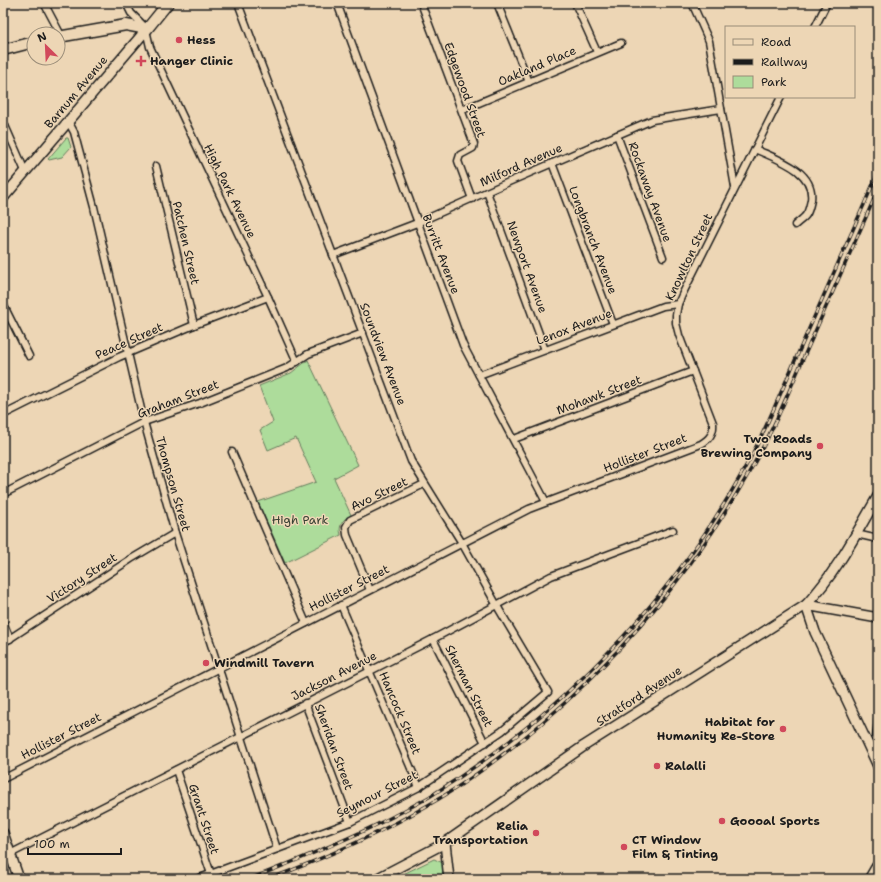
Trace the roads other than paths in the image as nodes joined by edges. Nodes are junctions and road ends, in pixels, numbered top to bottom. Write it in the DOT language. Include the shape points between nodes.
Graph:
graph roads {
  1 [pos="44,3"];
  2 [pos="126,3"];
  3 [pos="168,3"];
  4 [pos="238,3"];
  5 [pos="337,3"];
  6 [pos="421,3"];
  7 [pos="497,3"];
  8 [pos="575,3"];
  9 [pos="692,3"];
  10 [pos="827,3"];
  11 [pos="55,26"];
  12 [pos="816,26"];
  13 [pos="147,28"];
  14 [pos="66,36"];
  15 [pos="621,43"];
  16 [pos="26,44"];
  17 [pos="3,50"];
  18 [pos="597,52"];
  19 [pos="529,82"];
  20 [pos="780,98"];
  21 [pos="721,109"];
  22 [pos="462,110"];
  23 [pos="3,121"];
  24 [pos="68,121"];
  25 [pos="617,134"];
  26 [pos="755,149"];
  27 [pos="552,163"];
  28 [pos="156,166"];
  29 [pos="25,171"];
  30 [pos="735,187"];
  31 [pos="487,192"];
  32 [pos="3,198"];
  33 [pos="472,199"];
  34 [pos="417,223"];
  35 [pos="795,225"];
  36 [pos="333,255"];
  37 [pos="663,257"];
  38 [pos="268,297"];
  39 [pos="3,304"];
  40 [pos="678,304"];
  41 [pos="613,324"];
  42 [pos="194,325"];
  43 [pos="363,333"];
  44 [pos="545,350"];
  45 [pos="128,353"];
  46 [pos="29,356"];
  47 [pos="297,362"];
  48 [pos="693,371"];
  49 [pos="479,375"];
  50 [pos="3,415"];
  51 [pos="144,422"];
  52 [pos="712,434"];
  53 [pos="514,439"];
  54 [pos="232,452"];
  55 [pos="424,484"];
  56 [pos="3,494"];
  57 [pos="878,496"];
  58 [pos="546,502"];
  59 [pos="673,530"];
  60 [pos="175,533"];
  61 [pos="856,534"];
  62 [pos="878,539"];
  63 [pos="462,543"];
  64 [pos="370,590"];
  65 [pos="341,605"];
  66 [pos="496,605"];
  67 [pos="806,605"];
  68 [pos="878,618"];
  69 [pos="3,622"];
  70 [pos="306,623"];
  71 [pos="10,639"];
  72 [pos="433,639"];
  73 [pos="3,643"];
  74 [pos="219,668"];
  75 [pos="370,670"];
  76 [pos="548,692"];
  77 [pos="305,703"];
  78 [pos="878,720"];
  79 [pos="241,736"];
  80 [pos="485,743"];
  81 [pos="876,762"];
  82 [pos="176,770"];
  83 [pos="3,779"];
  84 [pos="419,787"];
  85 [pos="350,822"];
  86 [pos="3,833"];
  87 [pos="445,843"];
  88 [pos="277,849"];
  89 [pos="10,854"];
  90 [pos="878,867"];
  91 [pos="211,874"];
  92 [pos="19,879"];
  93 [pos="197,879"];
  94 [pos="376,879"];
  95 [pos="449,879"];
  96 [pos="871,879"];
  1 -- 11 [label="street"];
  2 -- 13 [label="street"];
  3 -- 13 [label="main road, Barnum Avenue"];
  4 -- 36 [label="street, Soundview Avenue"];
  5 -- 34 [label="street, Burritt Avenue"];
  6 -- 22 [label="street, Edgewood Street"];
  7 -- 19 [label="street"];
  8 -- 18 [label="street"];
  9 -- 21 [label="street" via="709,41"];
  10 -- 12 [label="street"];
  13 -- 14 [label="main road" via="126,25"];
  13 -- 24 [label="main road, Barnum Avenue"];
  13 -- 38 [label="street, High Park Avenue" via="150,47"];
  15 -- 18 [label="street, Oakland Place"];
  16 -- 17 [label="main road"];
  18 -- 19 [label="street, Oakland Place"];
  19 -- 22 [label="street, Oakland Place"];
  20 -- 26 [label="street, Knowlton Street"];
  21 -- 25 [label="street, Milford Avenue" via="652,120"];
  21 -- 30 [label="street"];
  22 -- 33 [label="street, Edgewood Street" via="474,146 460,155 458,161"];
  23 -- 29 [label="street"];
  24 -- 29 [label="main road, Barnum Avenue"];
  24 -- 45 [label="street, Thompson Street" via="74,132 94,206"];
  25 -- 27 [label="street, Milford Avenue"];
  25 -- 37 [label="street, Rockaway Avenue"];
  26 -- 30 [label="street, Knowlton Street"];
  26 -- 35 [label="street" via="792,167 808,181 811,194 809,207"];
  27 -- 31 [label="street, Milford Avenue"];
  27 -- 41 [label="street, Longbranch Avenue"];
  28 -- 42 [label="street, Patchen Street"];
  29 -- 32 [label="main road, Barnum Avenue"];
  30 -- 40 [label="street, Knowlton Street"];
  31 -- 33 [label="street, Milford Avenue"];
  31 -- 44 [label="street, Newport Avenue"];
  33 -- 34 [label="street, Milford Avenue"];
  34 -- 36 [label="street, Milford Avenue"];
  34 -- 49 [label="street, Burritt Avenue" via="463,345"];
  36 -- 43 [label="street, Soundview Avenue"];
  38 -- 42 [label="street, Peace Street"];
  38 -- 47 [label="street, High Park Avenue"];
  39 -- 46 [label="street"];
  40 -- 41 [label="street, Lenox Avenue" via="663,306"];
  40 -- 48 [label="street, Knowlton Street" via="676,327"];
  41 -- 44 [label="street, Lenox Avenue"];
  42 -- 45 [label="street, Peace Street"];
  43 -- 47 [label="street, Graham Street" via="308,354"];
  43 -- 55 [label="street, Soundview Avenue" via="411,461"];
  44 -- 49 [label="street, Lenox Avenue"];
  45 -- 50 [label="street, Peace Street"];
  45 -- 51 [label="street, Thompson Street"];
  47 -- 51 [label="street, Graham Street" via="200,403"];
  48 -- 52 [label="street, Knowlton Street" via="712,419"];
  48 -- 53 [label="street, Mohawk Street"];
  49 -- 53 [label="street, Burritt Avenue"];
  51 -- 56 [label="street, Graham Street"];
  51 -- 60 [label="street, Thompson Street"];
  52 -- 58 [label="street, Hollister Street" via="701,444"];
  53 -- 58 [label="street, Burritt Avenue"];
  54 -- 70 [label="street"];
  55 -- 63 [label="street, Soundview Avenue"];
  55 -- 64 [label="street, Avo Street" via="350,520 346,527 346,535"];
  57 -- 61 [label="main road, Stratford Avenue"];
  58 -- 63 [label="street, Hollister Street"];
  59 -- 66 [label="street, Jackson Avenue" via="551,576"];
  60 -- 71 [label="street, Victory Street"];
  60 -- 74 [label="street, Thompson Street"];
  61 -- 62 [label="street"];
  61 -- 67 [label="main road, Stratford Avenue" via="828,580"];
  63 -- 64 [label="street, Hollister Street"];
  63 -- 66 [label="street, Soundview Avenue"];
  64 -- 65 [label="street, Hollister Street"];
  65 -- 70 [label="street, Hollister Street"];
  65 -- 75 [label="street, Hancock Street"];
  66 -- 72 [label="street, Jackson Avenue"];
  66 -- 76 [label="street, Soundview Avenue"];
  67 -- 68 [label="main road"];
  67 -- 81 [label="main road" via="812,625"];
  67 -- 87 [label="main road, Stratford Avenue" via="584,746"];
  69 -- 71 [label="street"];
  70 -- 74 [label="street, Hollister Street"];
  71 -- 73 [label="street, Victory Street"];
  72 -- 75 [label="street, Jackson Avenue"];
  72 -- 80 [label="street, Sherman Street"];
  74 -- 79 [label="street, Thompson Street"];
  74 -- 83 [label="street, Hollister Street"];
  75 -- 77 [label="street, Jackson Avenue"];
  75 -- 84 [label="street, Hancock Street"];
  76 -- 80 [label="street, Seymour Street"];
  77 -- 79 [label="street, Jackson Avenue"];
  77 -- 85 [label="street, Sheridan Street"];
  78 -- 81 [label="street"];
  79 -- 82 [label="street, Jackson Avenue"];
  79 -- 88 [label="street, Thompson Street"];
  80 -- 84 [label="street, Seymour Street"];
  82 -- 89 [label="street, Jackson Avenue"];
  82 -- 91 [label="street, Grant Street"];
  84 -- 85 [label="street, Seymour Street"];
  85 -- 88 [label="street, Seymour Street"];
  86 -- 89 [label="main road"];
  87 -- 94 [label="main road, Stratford Avenue"];
  87 -- 95 [label="main road"];
  88 -- 91 [label="street, Seymour Street"];
  89 -- 92 [label="main road"];
  90 -- 96 [label="highway"];
  91 -- 93 [label="street, Seymour Street"];
}
